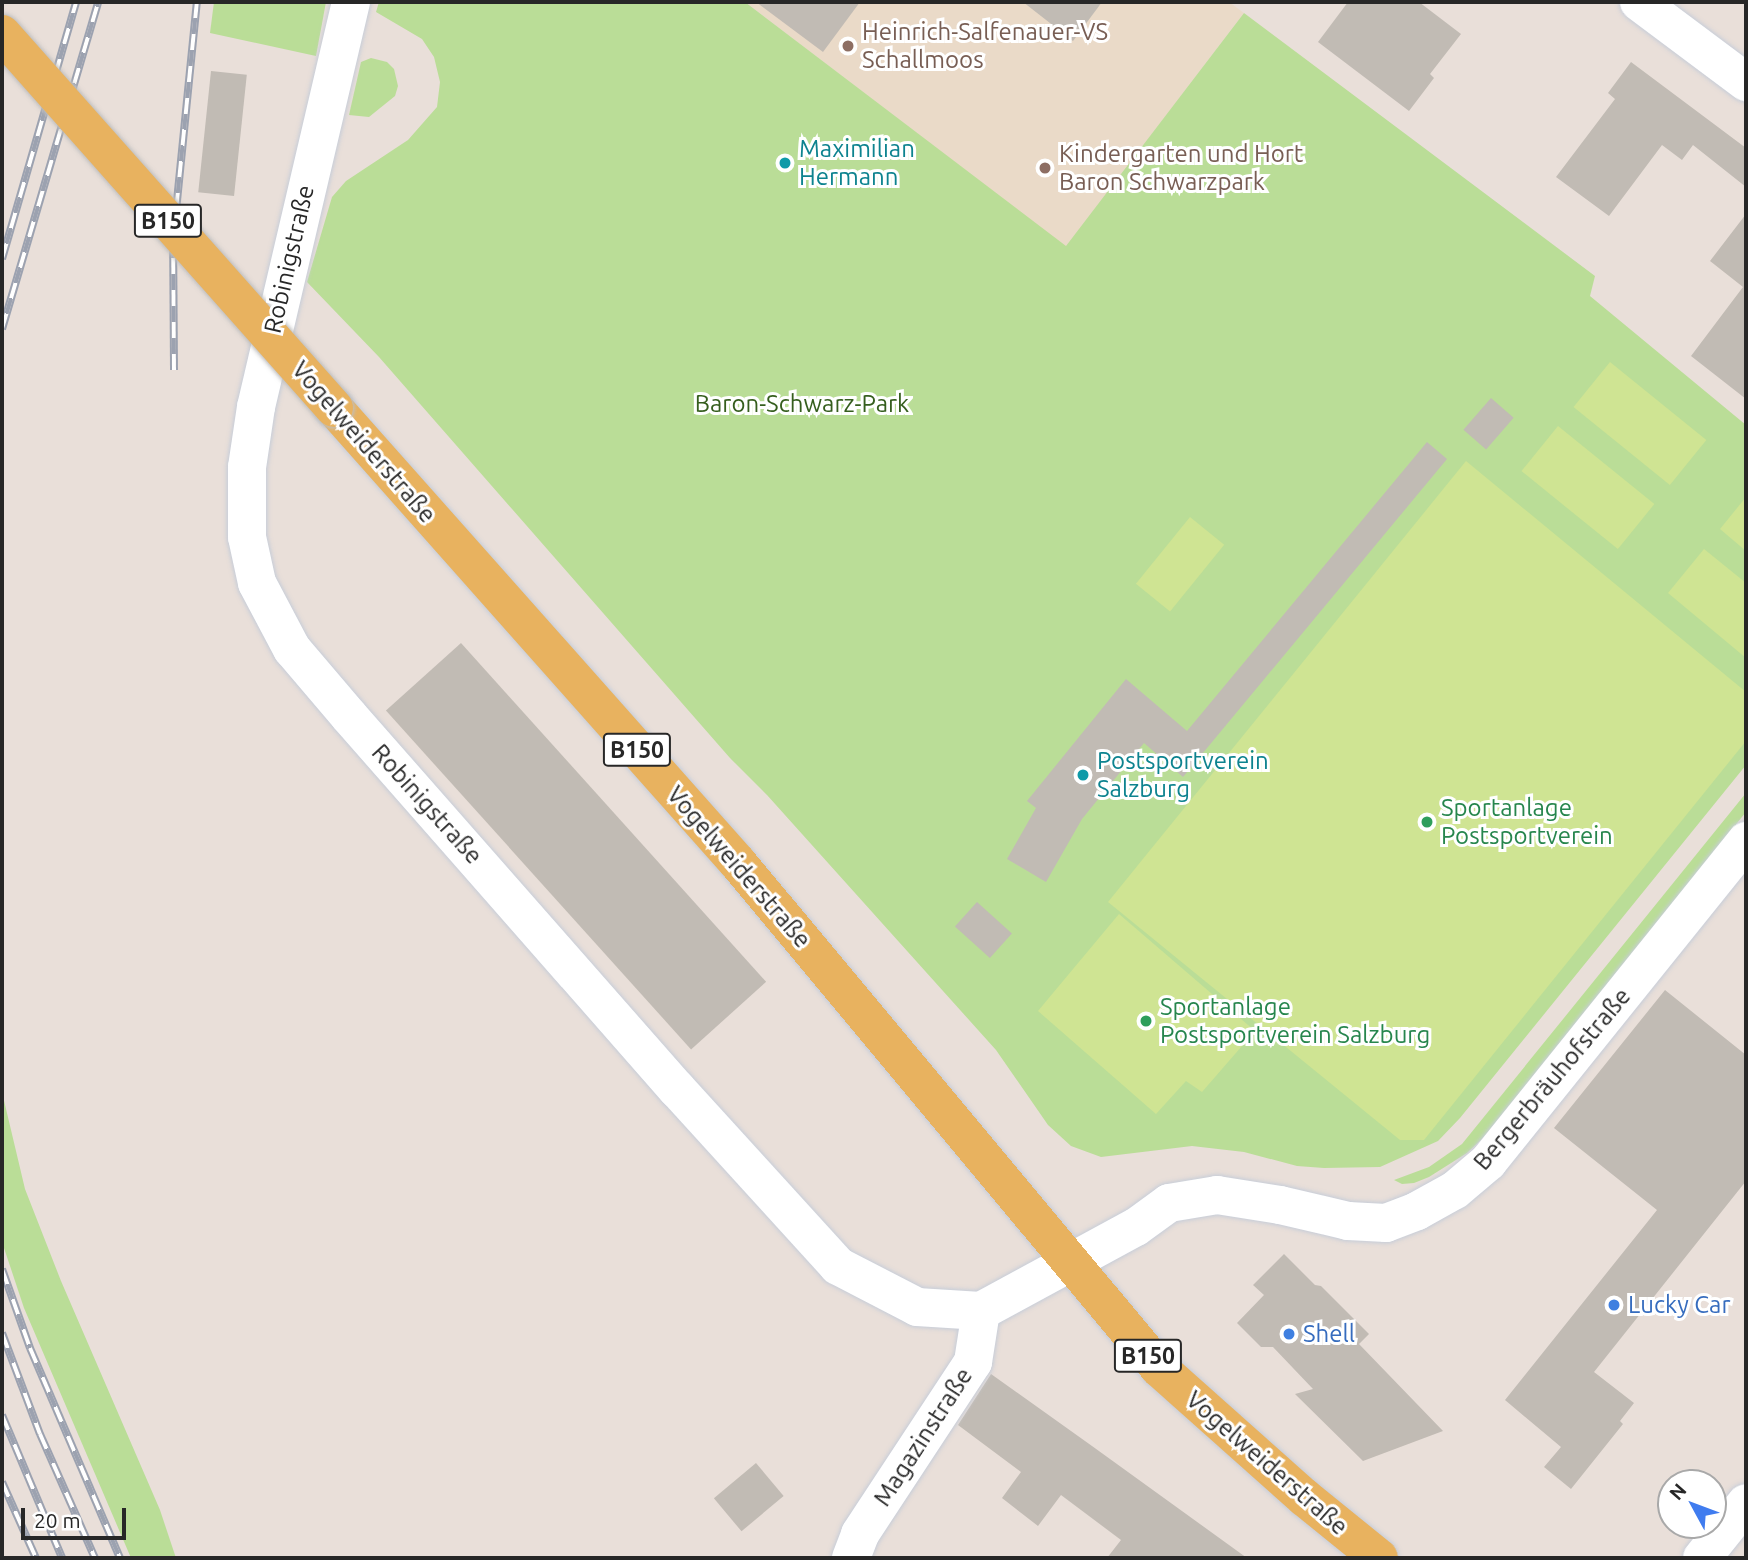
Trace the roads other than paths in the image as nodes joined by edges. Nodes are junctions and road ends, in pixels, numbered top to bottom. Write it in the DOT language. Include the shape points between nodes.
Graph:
graph roads {
  1 [pos="351,2"];
  2 [pos="1639,2"];
  3 [pos="2,34"];
  4 [pos="1746,82"];
  5 [pos="1746,841"];
  6 [pos="1070,1261"];
  7 [pos="981,1311"];
  8 [pos="1746,1503"];
  9 [pos="1371,1556"];
  10 [pos="850,1558"];
  11 [pos="1702,1558"];
  1 -- 7 [label="street, Robinigstraße" via="256,407 247,467 247,537 257,583 292,649 332,697 838,1266 917,1307"];
  2 -- 4 [label="street"];
  3 -- 6 [label="main road, Vogelweiderstraße / B150, bridge" via="738,863"];
  5 -- 6 [label="street, Bergerbräuhofstraße" via="1488,1162 1455,1190 1386,1223 1348,1221 1217,1195 1169,1203 1136,1227"];
  6 -- 7 [label="street"];
  6 -- 9 [label="main road, Vogelweiderstraße / B150" via="1159,1368"];
  7 -- 10 [label="street, Magazinstraße" via="973,1362 860,1534"];
  8 -- 11 [label="street"];
}
